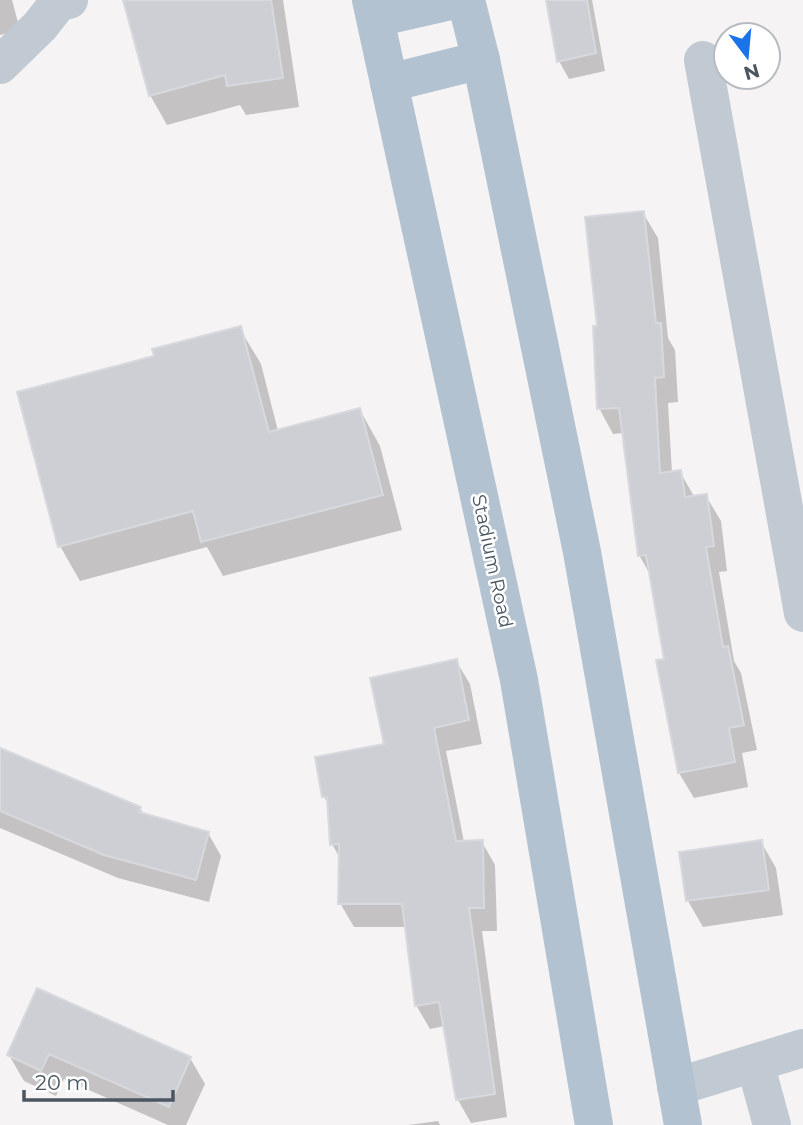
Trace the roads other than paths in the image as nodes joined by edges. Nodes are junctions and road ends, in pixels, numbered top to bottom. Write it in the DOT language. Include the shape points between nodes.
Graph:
graph roads {
  1 [pos="69,0"];
  2 [pos="455,0"];
  3 [pos="466,0"];
  4 [pos="374,9"];
  5 [pos="481,60"];
  6 [pos="703,60"];
  7 [pos="0,65"];
  8 [pos="389,83"];
  9 [pos="803,613"];
  10 [pos="803,1048"];
  11 [pos="755,1063"];
  12 [pos="676,1087"];
  13 [pos="594,1125"];
  14 [pos="683,1125"];
  15 [pos="772,1125"];
  1 -- 7 [label="street" via="58,4"];
  2 -- 4 [label="main road"];
  3 -- 5 [label="main road"];
  4 -- 8 [label="main road, Stadium Road"];
  5 -- 8 [label="main road"];
  5 -- 12 [label="main road" via="582,552"];
  6 -- 9 [label="street"];
  8 -- 13 [label="main road, Stadium Road" via="519,680"];
  10 -- 11 [label="street"];
  11 -- 12 [label="street"];
  11 -- 15 [label="street"];
  12 -- 14 [label="main road"];
}
